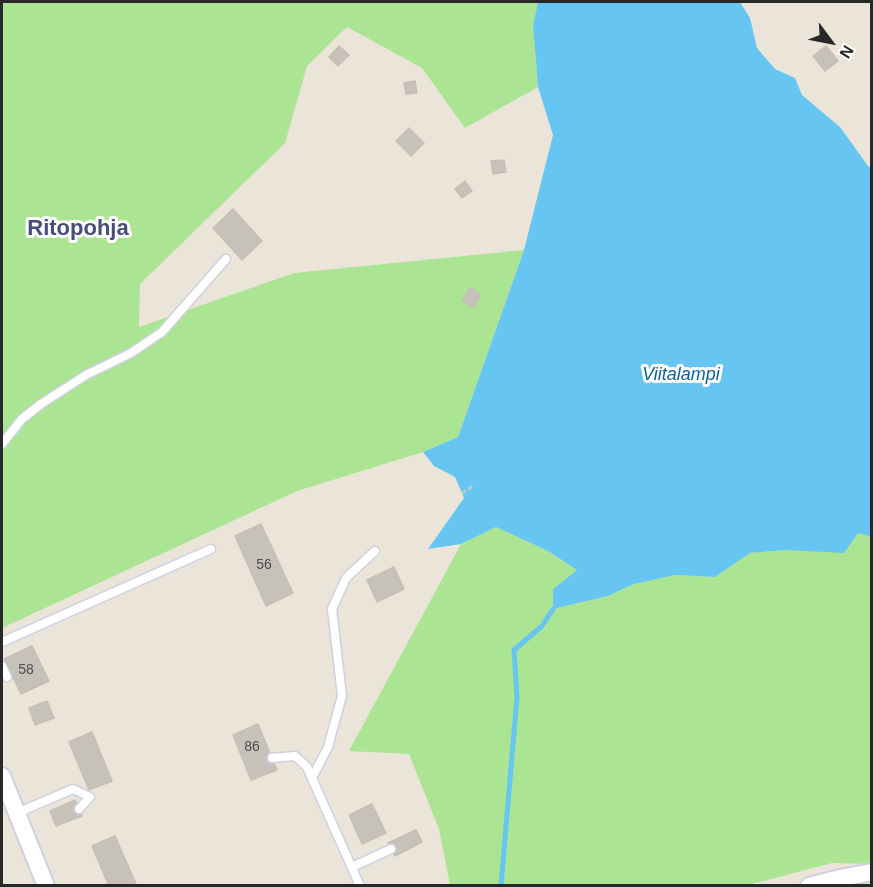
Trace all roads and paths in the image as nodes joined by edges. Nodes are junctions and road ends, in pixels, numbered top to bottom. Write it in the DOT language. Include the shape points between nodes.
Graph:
graph roads {
  1 [pos="226,259"];
  2 [pos="2,444"];
  3 [pos="473,486"];
  4 [pos="462,493"];
  5 [pos="211,549"];
  6 [pos="375,551"];
  7 [pos="2,642"];
  8 [pos="2,666"];
  9 [pos="6,677"];
  10 [pos="272,759"];
  11 [pos="2,776"];
  12 [pos="312,778"];
  13 [pos="79,809"];
  14 [pos="17,813"];
  15 [pos="391,849"];
  16 [pos="352,867"];
  17 [pos="872,873"];
  18 [pos="46,885"];
  19 [pos="360,885"];
  20 [pos="809,885"];
  1 -- 2 [label="lane" via="162,332 41,404 22,419"];
  3 -- 4 [label="path"];
  5 -- 7 [label="lane"];
  6 -- 12 [label="lane" via="346,578 332,609 342,696 328,747"];
  8 -- 9 [label="lane"];
  10 -- 12 [label="lane" via="295,756"];
  11 -- 14 [label="street"];
  12 -- 16 [label="lane"];
  13 -- 14 [label="lane" via="90,797 73,789"];
  14 -- 18 [label="street"];
  15 -- 16 [label="lane"];
  16 -- 19 [label="lane"];
  17 -- 20 [label="street"];
}
